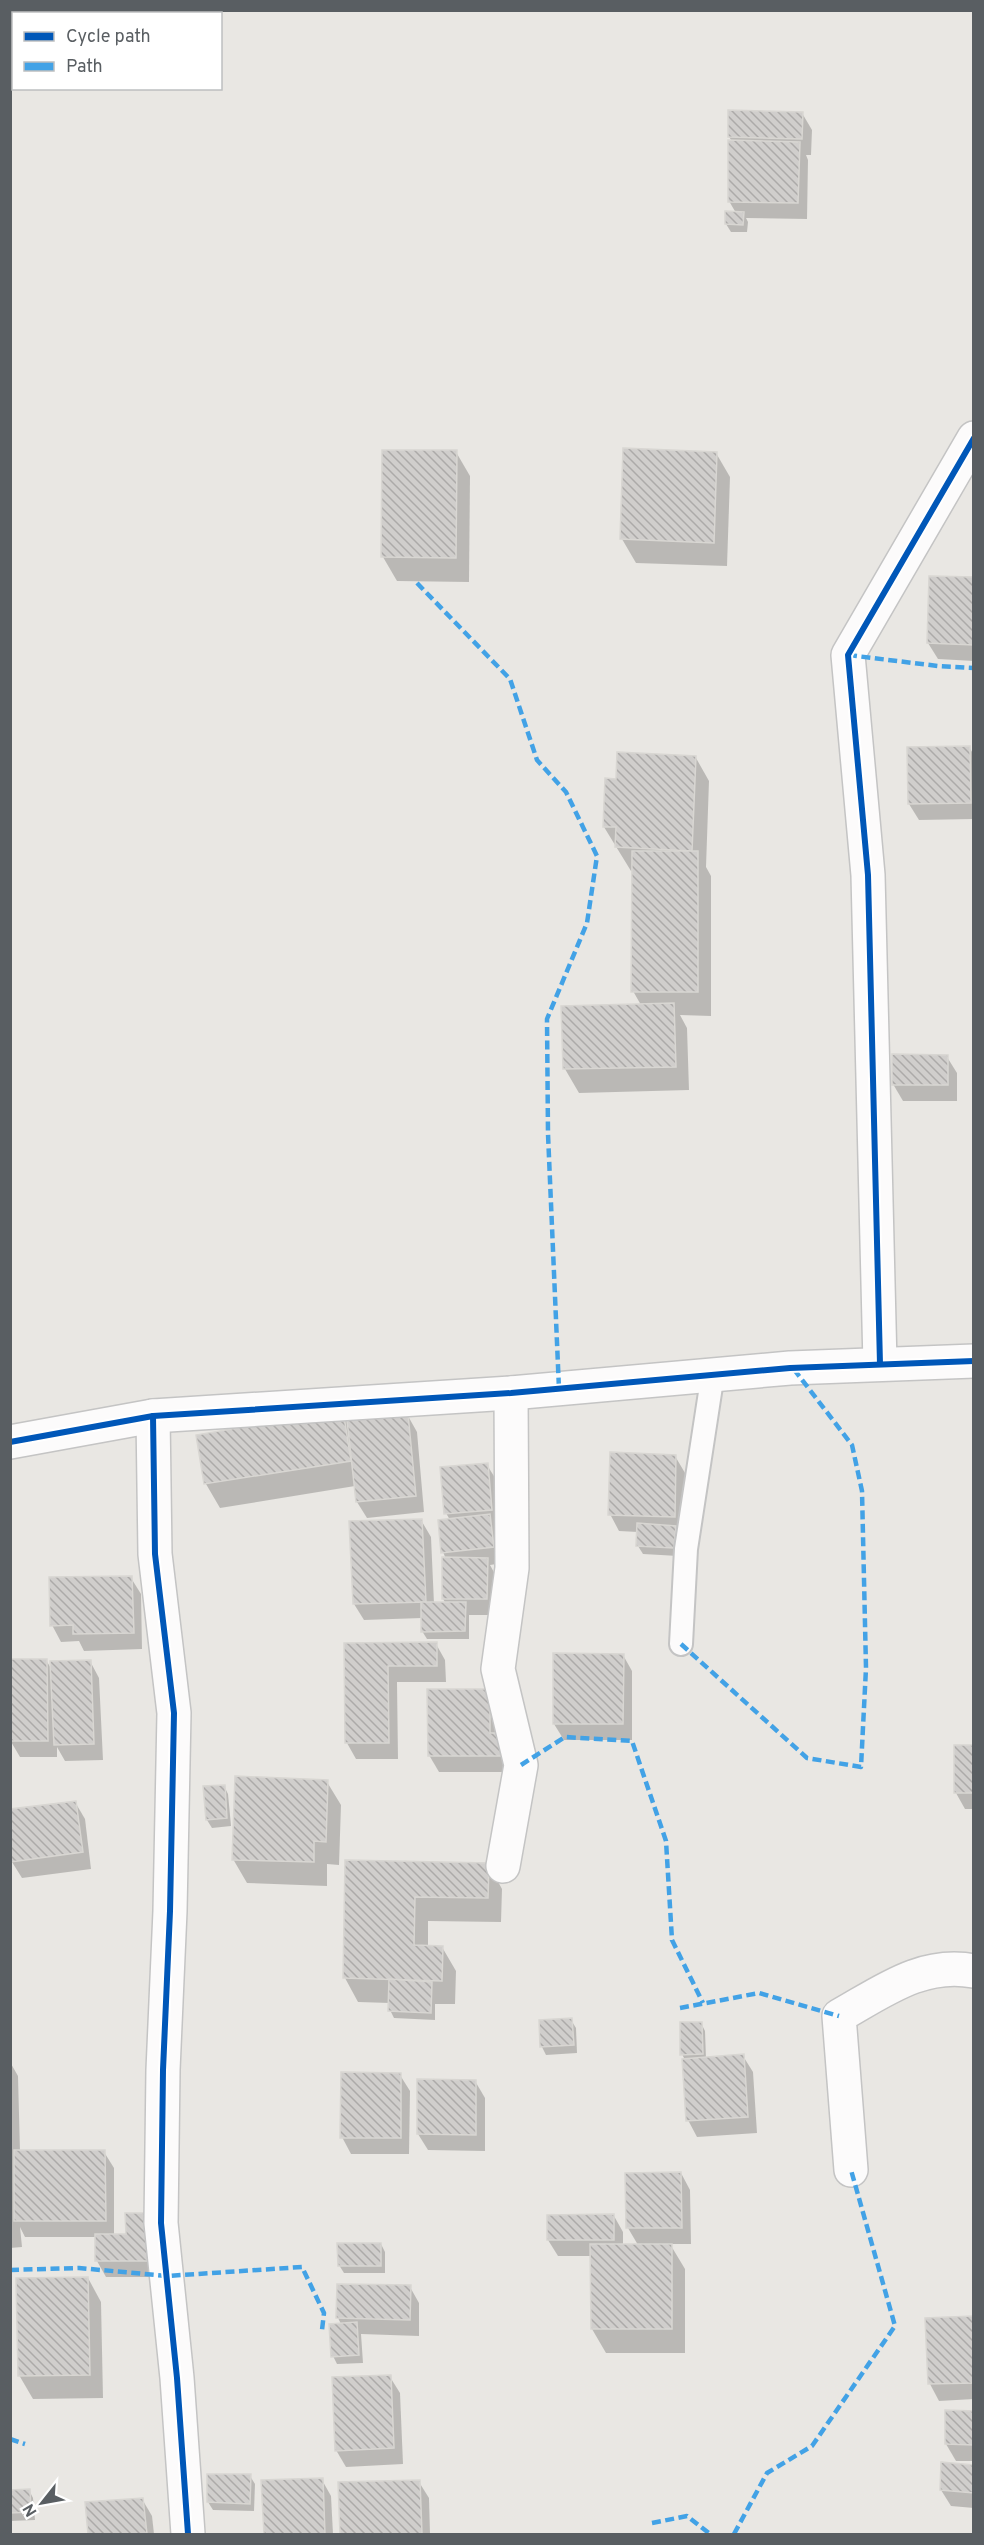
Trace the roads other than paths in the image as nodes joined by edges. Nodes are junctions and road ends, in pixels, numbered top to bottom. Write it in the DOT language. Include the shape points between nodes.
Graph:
graph roads {
  1 [pos="974,438"];
  2 [pos="974,1361"];
  3 [pos="880,1364"];
  4 [pos="713,1373"];
  5 [pos="511,1394"];
  6 [pos="153,1416"];
  7 [pos="10,1442"];
  8 [pos="681,1644"];
  9 [pos="504,1866"];
  10 [pos="974,1971"];
  11 [pos="851,2170"];
  12 [pos="188,2535"];
  1 -- 3 [label="street" via="848,655 868,875"];
  2 -- 3 [label="street"];
  3 -- 4 [label="street"];
  4 -- 5 [label="street"];
  4 -- 8 [label="lane" via="686,1549"];
  5 -- 6 [label="street"];
  5 -- 9 [label="street" via="512,1568 498,1669 521,1765"];
  6 -- 7 [label="street"];
  6 -- 12 [label="street" via="155,1554 174,1713 161,2223"];
  10 -- 11 [label="street" via="955,1967 911,1976 839,2016"];
}
